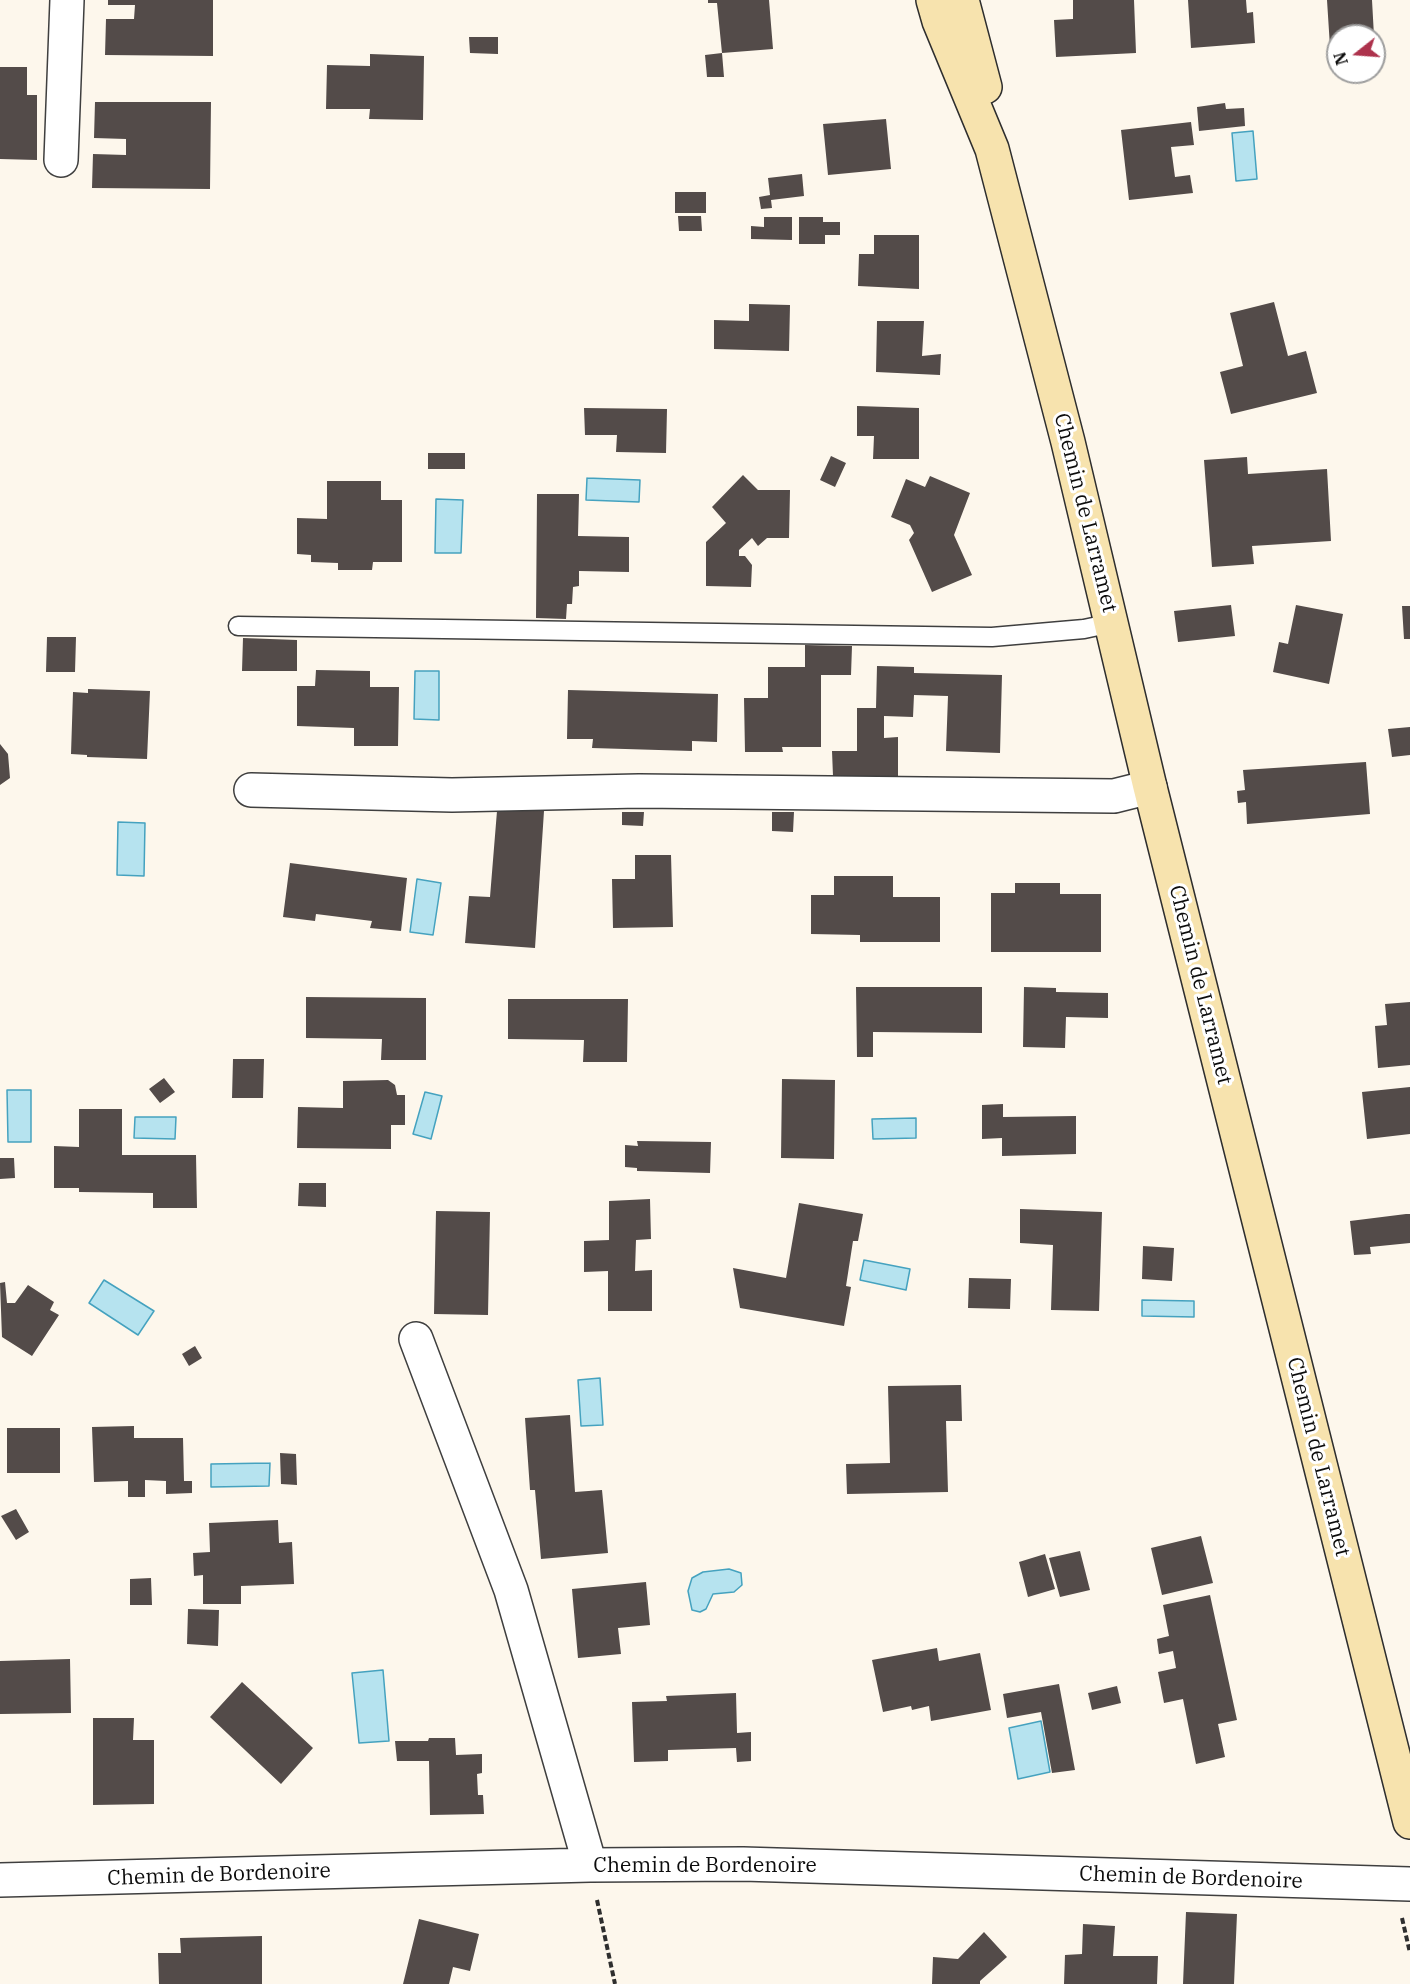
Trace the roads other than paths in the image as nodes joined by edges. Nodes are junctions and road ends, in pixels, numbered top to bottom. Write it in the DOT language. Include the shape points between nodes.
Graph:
graph roads {
  1 [pos="67,0"];
  2 [pos="933,0"];
  3 [pos="962,0"];
  4 [pos="992,148"];
  5 [pos="61,160"];
  6 [pos="1112,623"];
  7 [pos="238,626"];
  8 [pos="1150,787"];
  9 [pos="251,790"];
  10 [pos="417,1339"];
  11 [pos="1410,1822"];
  12 [pos="590,1865"];
  13 [pos="0,1880"];
  14 [pos="1410,1884"];
  1 -- 5 [label="street"];
  2 -- 4 [label="main road, Chemin de Larramet"];
  3 -- 4 [label="main road, Chemin de Larramet" via="986,93"];
  4 -- 6 [label="main road, Chemin de Larramet"];
  6 -- 7 [label="lane" via="992,637"];
  6 -- 8 [label="main road, Chemin de Larramet"];
  8 -- 9 [label="street" via="1114,796 639,791 452,795"];
  8 -- 11 [label="main road, Chemin de Larramet"];
  10 -- 12 [label="street" via="510,1590"];
  12 -- 13 [label="street, Chemin de Bordenoire"];
  12 -- 14 [label="street, Chemin de Bordenoire" via="743,1864"];
}
